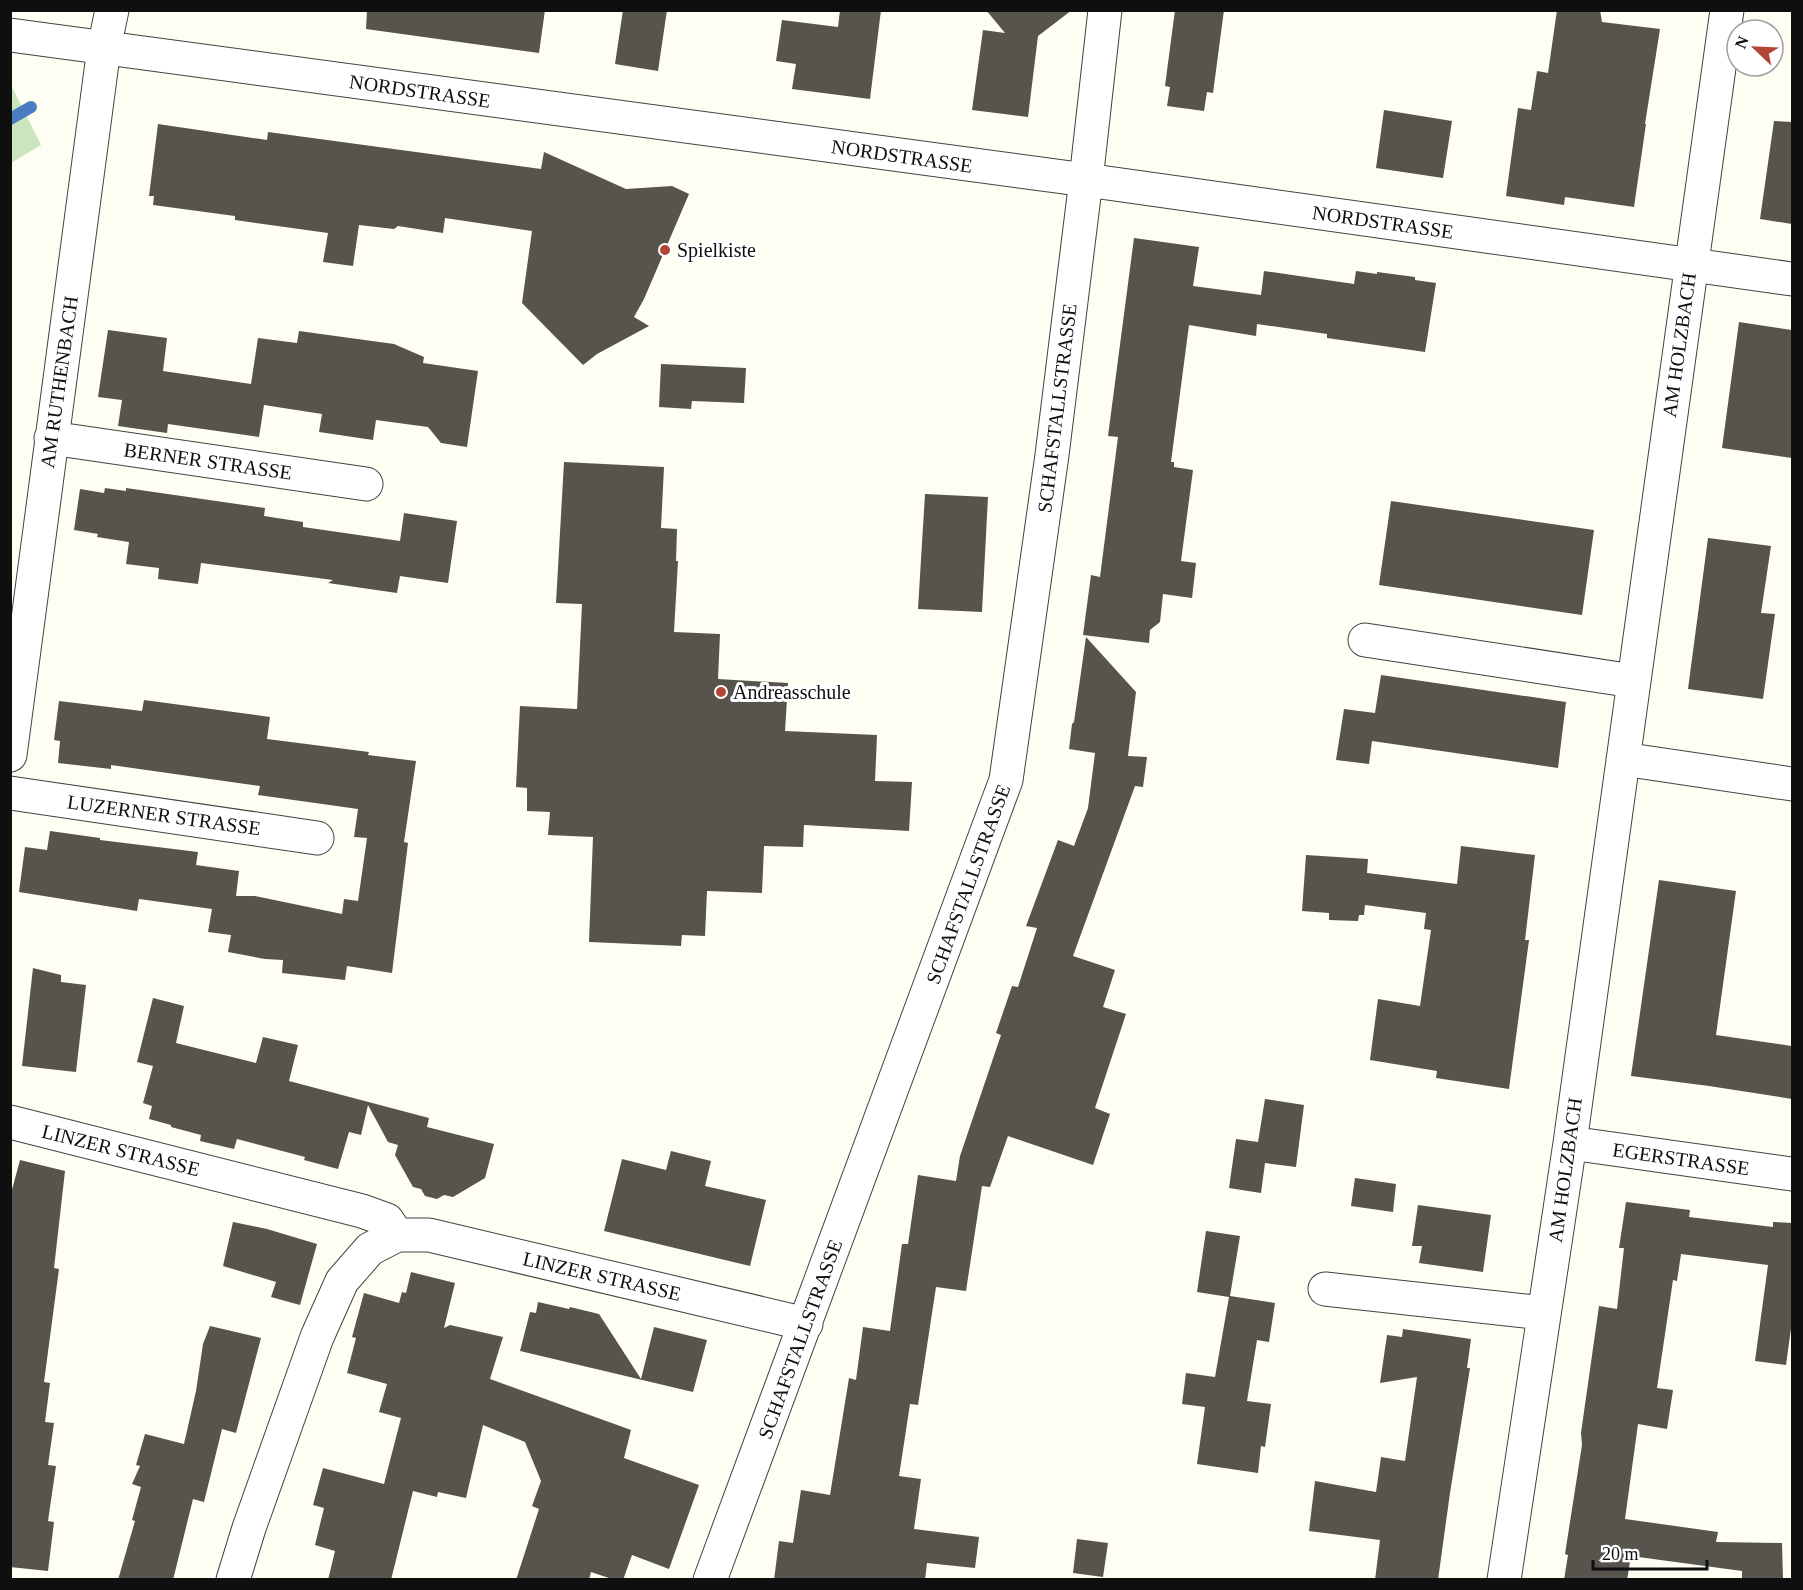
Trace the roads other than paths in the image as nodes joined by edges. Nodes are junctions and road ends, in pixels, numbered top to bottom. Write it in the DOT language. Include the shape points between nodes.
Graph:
graph roads {
  1 [pos="112,10"];
  2 [pos="1105,10"];
  3 [pos="1727,10"];
  4 [pos="10,35"];
  5 [pos="104,48"];
  6 [pos="1086,180"];
  7 [pos="1690,265"];
  8 [pos="1792,279"];
  9 [pos="51,438"];
  10 [pos="366,484"];
  11 [pos="1365,640"];
  12 [pos="1633,681"];
  13 [pos="10,755"];
  14 [pos="1623,759"];
  15 [pos="1792,784"];
  16 [pos="10,793"];
  17 [pos="317,838"];
  18 [pos="10,1122"];
  19 [pos="1569,1143"];
  20 [pos="1792,1174"];
  21 [pos="397,1234"];
  22 [pos="1325,1289"];
  23 [pos="1544,1313"];
  24 [pos="806,1324"];
  25 [pos="233,1580"];
  26 [pos="710,1580"];
  27 [pos="1504,1580"];
  1 -- 5 [label="street, AM RUTHENBACH"];
  2 -- 6 [label="street, SCHAFSTALLSTRASSE"];
  3 -- 7 [label="street, AM HOLZBACH"];
  4 -- 5 [label="street, NORDSTRASSE"];
  5 -- 6 [label="street, NORDSTRASSE"];
  5 -- 9 [label="street, AM RUTHENBACH"];
  6 -- 7 [label="street, NORDSTRASSE"];
  6 -- 24 [label="street, SCHAFSTALLSTRASSE" via="1006,780"];
  7 -- 8 [label="street, NORDSTRASSE"];
  7 -- 12 [label="street, AM HOLZBACH"];
  9 -- 10 [label="street, BERNER STRASSE"];
  9 -- 13 [label="street, AM RUTHENBACH"];
  11 -- 12 [label="street"];
  12 -- 14 [label="street, AM HOLZBACH"];
  14 -- 15 [label="street"];
  14 -- 19 [label="street, AM HOLZBACH"];
  16 -- 17 [label="street, LUZERNER STRASSE"];
  18 -- 21 [label="street, LINZER STRASSE" via="362,1211 387,1220"];
  19 -- 20 [label="street, EGERSTRASSE"];
  19 -- 23 [label="street, AM HOLZBACH"];
  21 -- 24 [label="street, LINZER STRASSE" via="429,1235"];
  21 -- 25 [label="street" via="370,1249 342,1281 317,1337"];
  22 -- 23 [label="street"];
  23 -- 27 [label="street, AM HOLZBACH"];
  24 -- 26 [label="street, SCHAFSTALLSTRASSE"];
}
